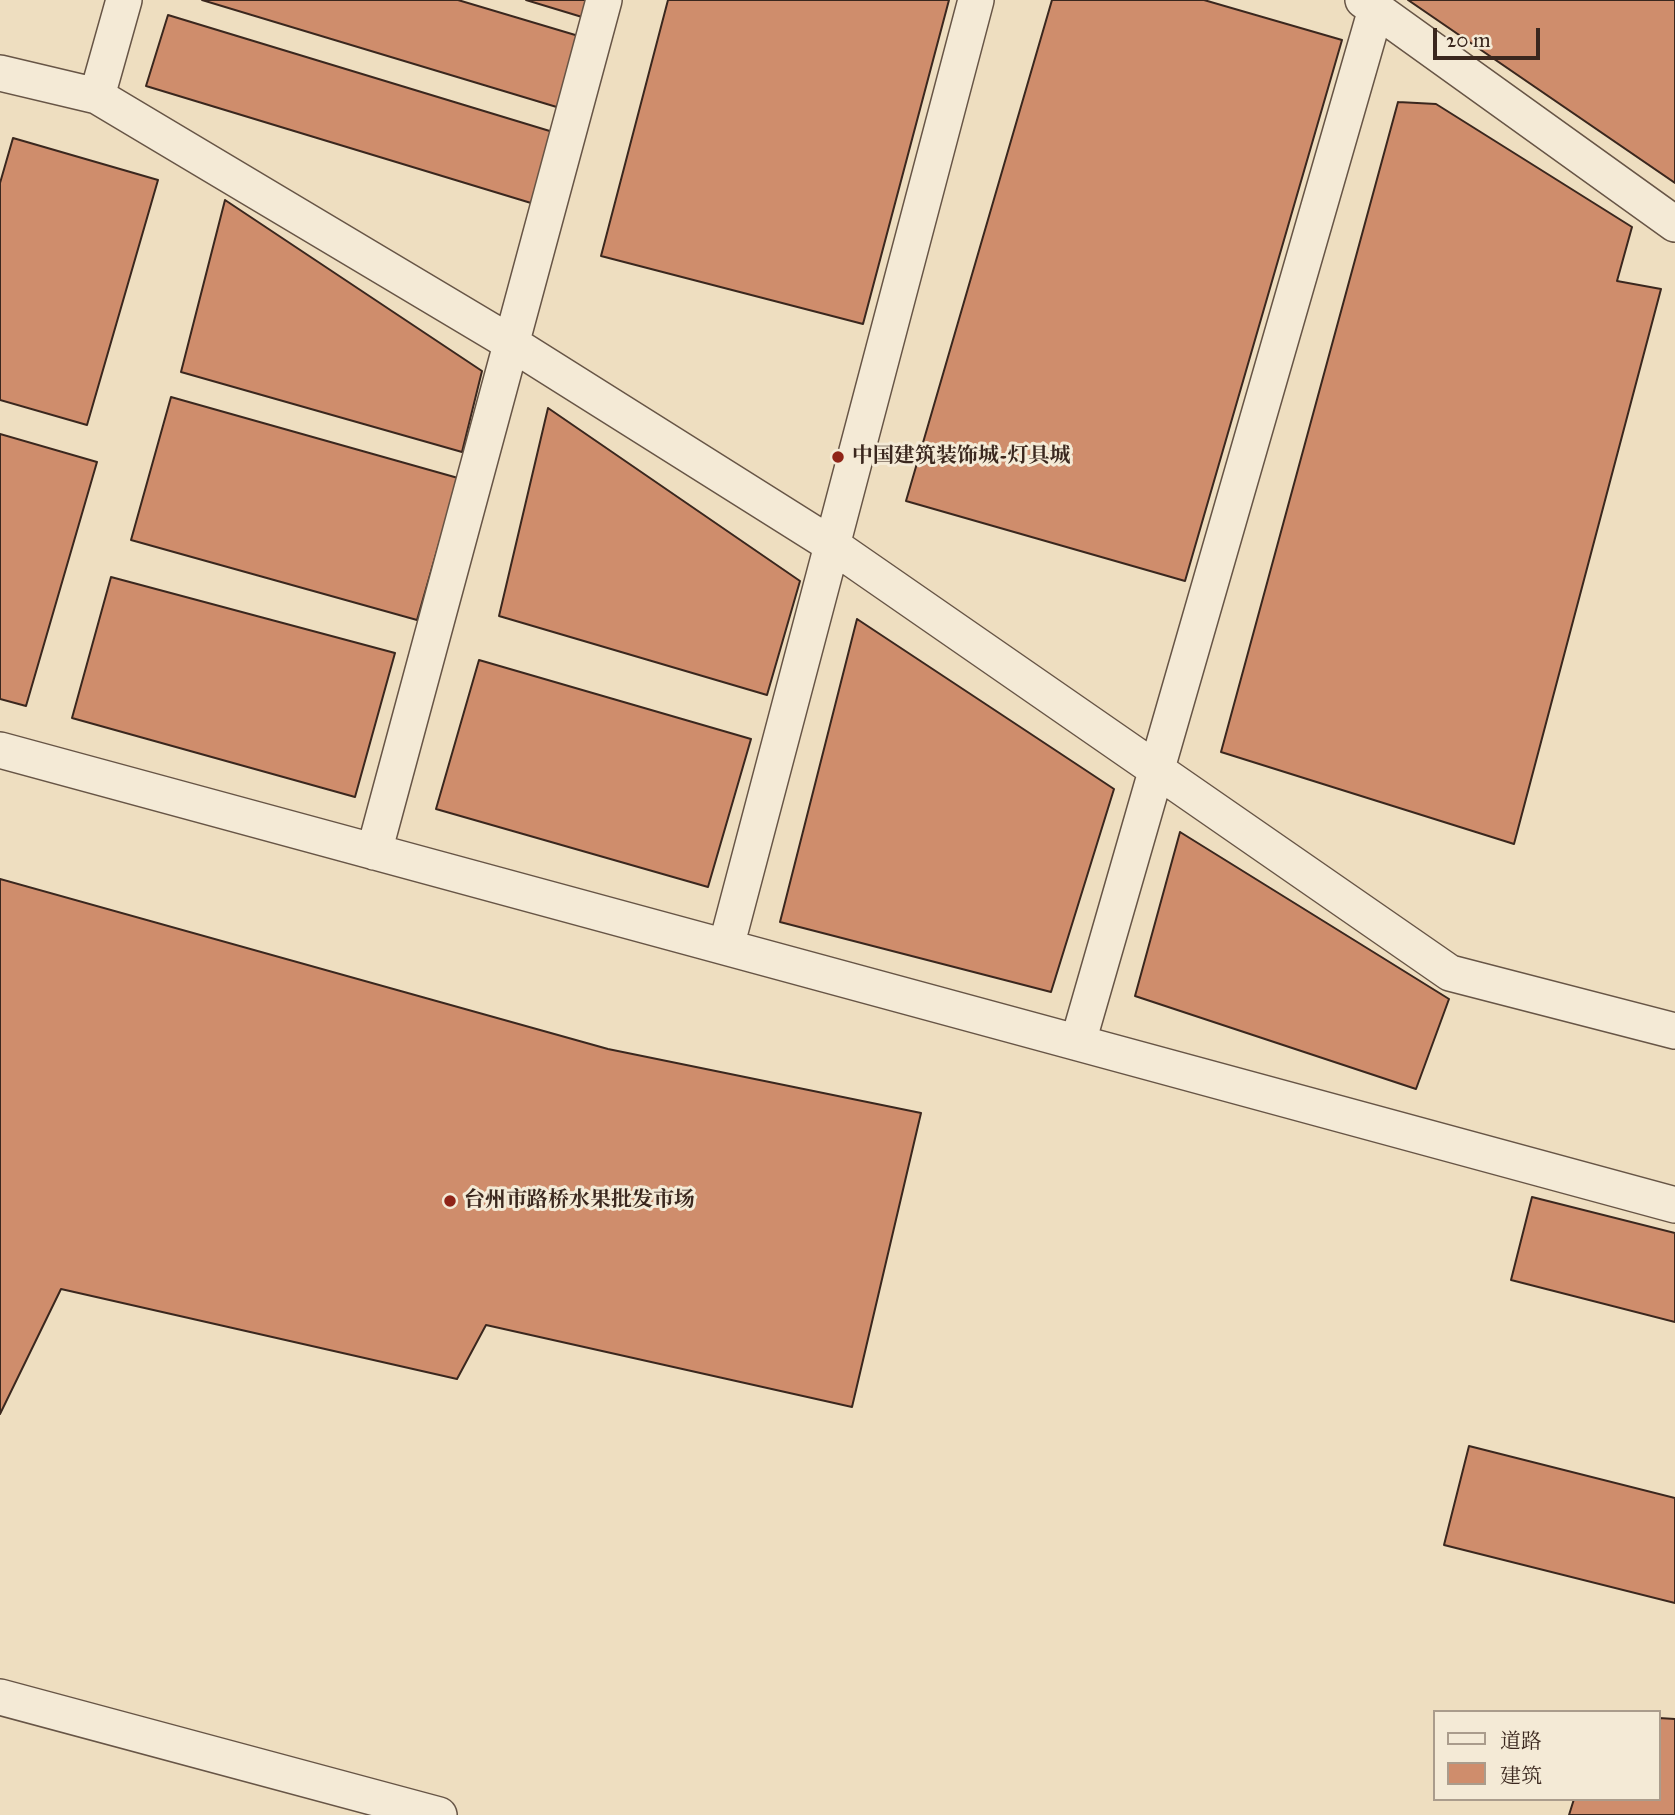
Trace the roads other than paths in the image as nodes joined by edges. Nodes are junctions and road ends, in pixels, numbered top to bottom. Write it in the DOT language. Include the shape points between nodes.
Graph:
graph roads {
  1 [pos="124,0"];
  2 [pos="604,0"];
  3 [pos="976,0"];
  4 [pos="1370,4"];
  5 [pos="0,73"];
  6 [pos="97,96"];
  7 [pos="1675,224"];
  8 [pos="511,344"];
  9 [pos="832,545"];
  10 [pos="0,750"];
  11 [pos="1157,770"];
  12 [pos="374,852"];
  13 [pos="726,947"];
  14 [pos="1672,1020"];
  15 [pos="1078,1042"];
  16 [pos="1675,1205"];
  17 [pos="0,1698"];
  18 [pos="439,1815"];
  1 -- 6 [label="street"];
  2 -- 8 [label="street"];
  3 -- 9 [label="street"];
  4 -- 7 [label="street"];
  4 -- 11 [label="street"];
  5 -- 6 [label="street"];
  6 -- 8 [label="street"];
  8 -- 9 [label="street"];
  8 -- 12 [label="street"];
  9 -- 11 [label="street"];
  9 -- 13 [label="street"];
  10 -- 12 [label="street"];
  11 -- 14 [label="street" via="1450,972"];
  11 -- 15 [label="street"];
  12 -- 13 [label="street"];
  13 -- 15 [label="street"];
  15 -- 16 [label="street"];
  17 -- 18 [label="street"];
}
